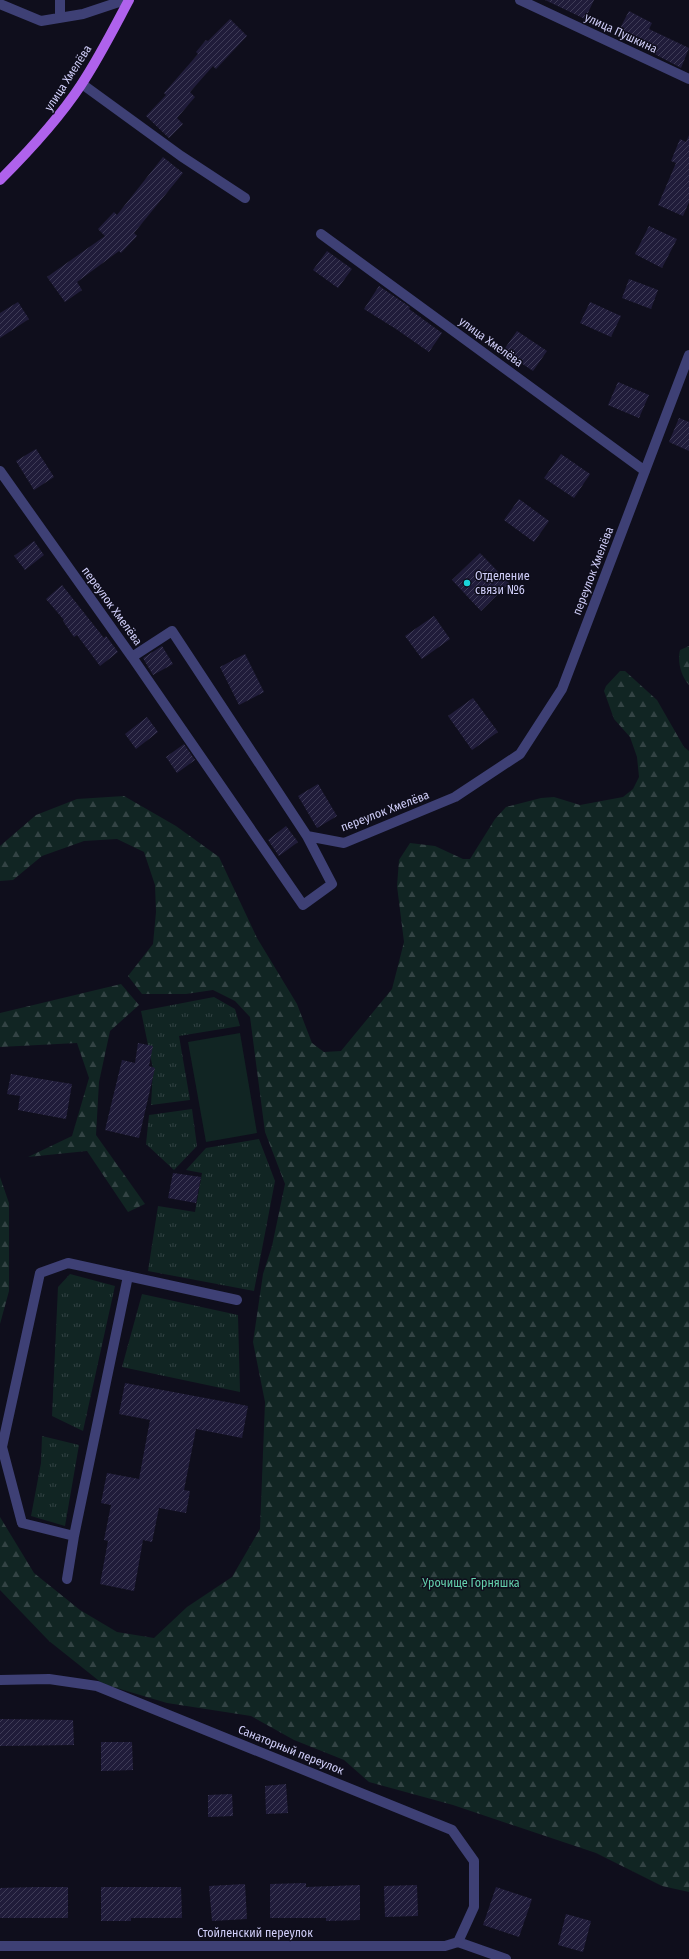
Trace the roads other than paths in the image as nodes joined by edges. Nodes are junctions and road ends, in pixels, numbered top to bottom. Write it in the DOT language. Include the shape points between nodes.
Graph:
graph roads {
  1 [pos="60,0"];
  2 [pos="125,0"];
  3 [pos="129,0"];
  4 [pos="520,0"];
  5 [pos="0,4"];
  6 [pos="60,18"];
  7 [pos="689,79"];
  8 [pos="82,84"];
  9 [pos="0,180"];
  10 [pos="245,198"];
  11 [pos="321,234"];
  12 [pos="689,355"];
  13 [pos="0,471"];
  14 [pos="645,471"];
  15 [pos="132,657"];
  16 [pos="307,836"];
  17 [pos="128,1276"];
  18 [pos="237,1300"];
  19 [pos="1,1448"];
  20 [pos="74,1536"];
  21 [pos="67,1579"];
  22 [pos="0,1680"];
  23 [pos="458,1942"];
  24 [pos="0,1946"];
  25 [pos="506,1959"];
  1 -- 6 [label="street"];
  2 -- 6 [label="street" via="83,14"];
  3 -- 8 [label="main road, улица Хмелёва"];
  4 -- 7 [label="street, улица Пушкина"];
  5 -- 6 [label="street" via="41,21"];
  8 -- 9 [label="main road, улица Хмелёва" via="58,119"];
  8 -- 10 [label="street" via="181,156"];
  11 -- 14 [label="street, улица Хмелёва"];
  12 -- 14 [label="street, переулок Хмелёва"];
  13 -- 15 [label="street, переулок Хмелёва"];
  14 -- 16 [label="street, переулок Хмелёва" via="562,689 520,754 455,798 344,843"];
  15 -- 16 [label="street, переулок Хмелёва" via="172,632"];
  15 -- 16 [label="street" via="303,905 332,884"];
  17 -- 18 [label="street"];
  17 -- 19 [label="street" via="68,1263 40,1273"];
  17 -- 20 [label="street"];
  19 -- 20 [label="street" via="22,1523"];
  20 -- 21 [label="street"];
  22 -- 23 [label="street, Санаторный переулок" via="49,1679 98,1686 452,1830 474,1861 474,1907"];
  23 -- 24 [label="street, Стойленский переулок" via="445,1946"];
  23 -- 25 [label="street"];
}
